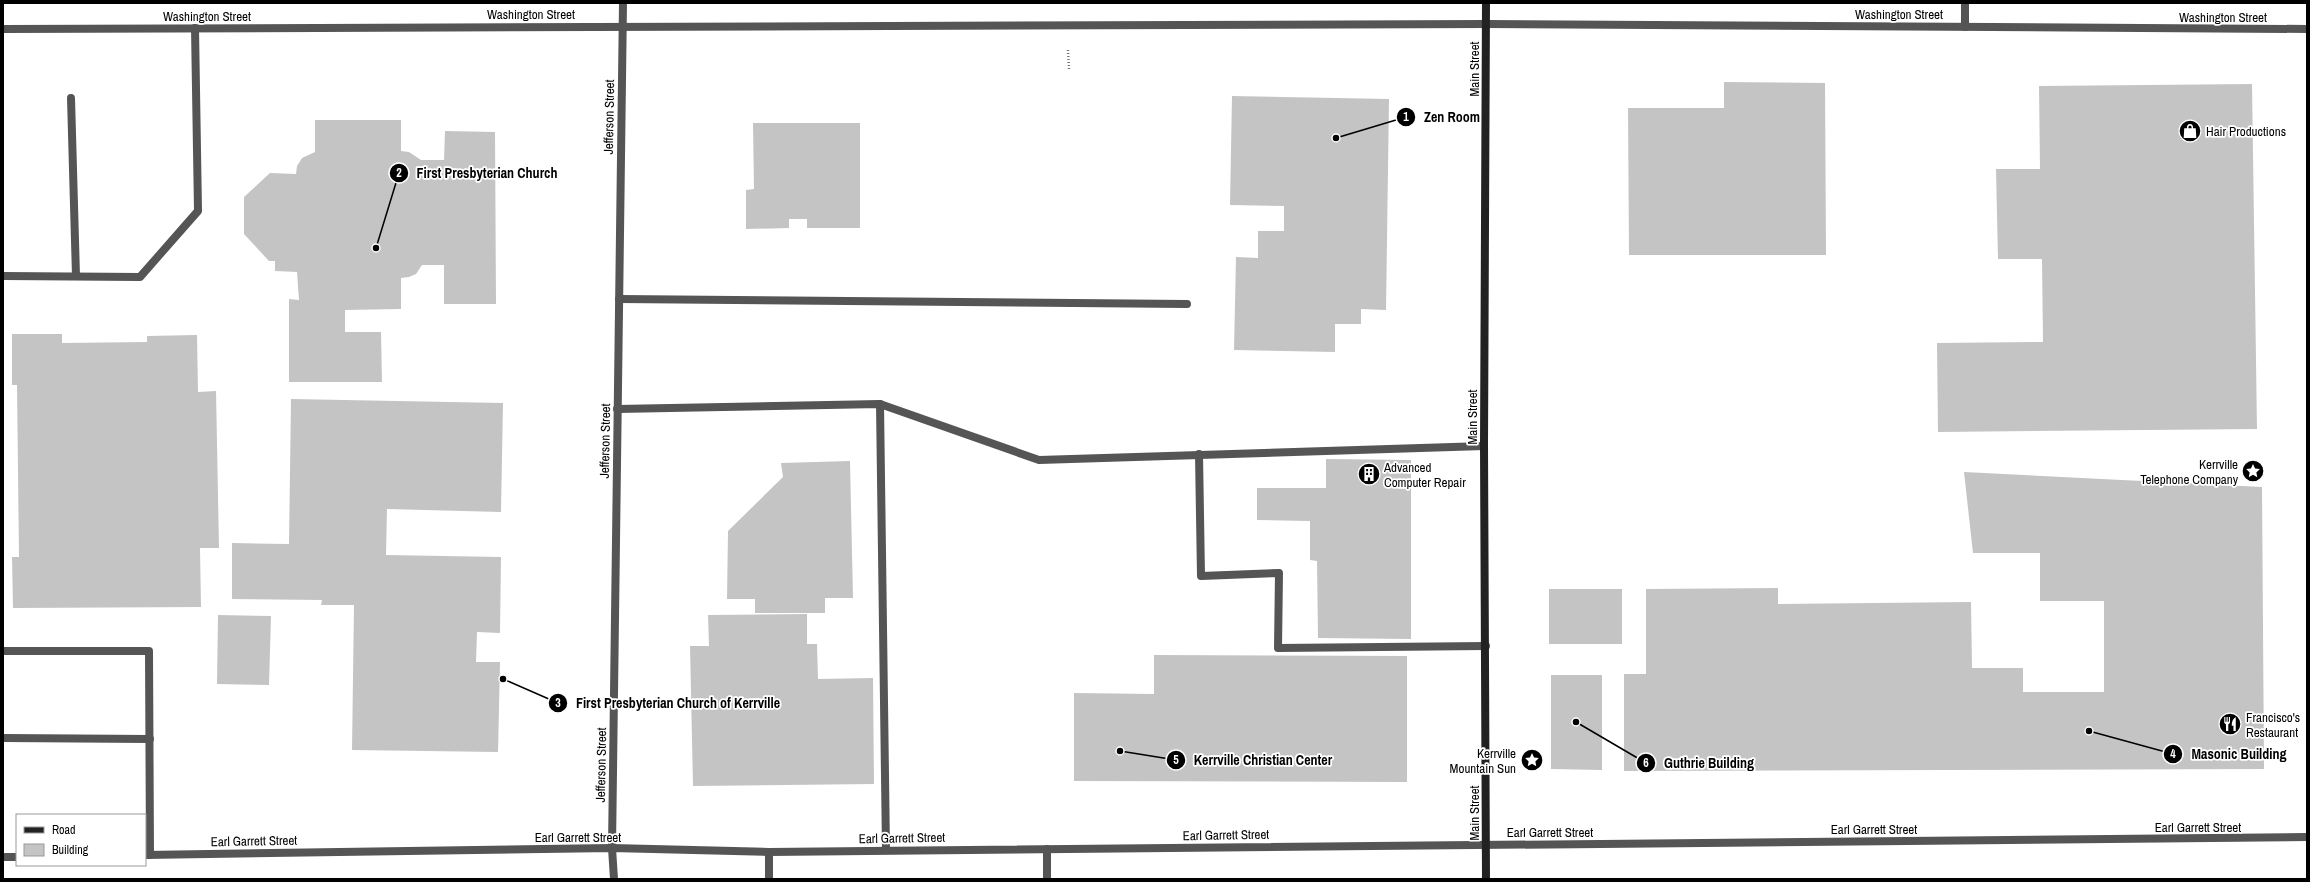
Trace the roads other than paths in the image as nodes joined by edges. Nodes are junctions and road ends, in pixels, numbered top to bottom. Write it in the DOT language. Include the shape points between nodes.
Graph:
graph roads {
  1 [pos="623,3"];
  2 [pos="1486,3"];
  3 [pos="1965,3"];
  4 [pos="1486,24"];
  5 [pos="623,26"];
  6 [pos="1965,27"];
  7 [pos="195,28"];
  8 [pos="3,29"];
  9 [pos="2307,30"];
  10 [pos="71,98"];
  11 [pos="3,276"];
  12 [pos="76,276"];
  13 [pos="619,299"];
  14 [pos="1187,304"];
  15 [pos="880,404"];
  16 [pos="618,409"];
  17 [pos="1484,446"];
  18 [pos="1199,454"];
  19 [pos="1486,646"];
  20 [pos="3,651"];
  21 [pos="3,738"];
  22 [pos="150,739"];
  23 [pos="2307,838"];
  24 [pos="1486,844"];
  25 [pos="612,848"];
  26 [pos="1047,849"];
  27 [pos="886,850"];
  28 [pos="769,852"];
  29 [pos="147,855"];
  30 [pos="16,856"];
  31 [pos="3,857"];
  32 [pos="614,879"];
  33 [pos="769,879"];
  34 [pos="1047,879"];
  35 [pos="1486,879"];
  1 -- 5 [label="street, Jefferson Street"];
  2 -- 4 [label="main road, Main Street"];
  3 -- 6 [label="street"];
  4 -- 5 [label="street, Washington Street"];
  4 -- 6 [label="street, Washington Street"];
  4 -- 17 [label="main road, Main Street"];
  5 -- 7 [label="street, Washington Street"];
  5 -- 13 [label="street, Jefferson Street"];
  6 -- 9 [label="street, Washington Street"];
  7 -- 8 [label="street, Washington Street"];
  7 -- 12 [label="street" via="198,211 140,277"];
  10 -- 12 [label="street"];
  11 -- 12 [label="street"];
  13 -- 14 [label="street"];
  13 -- 16 [label="street, Jefferson Street"];
  15 -- 16 [label="street"];
  15 -- 18 [label="street" via="1039,460"];
  15 -- 27 [label="street"];
  16 -- 25 [label="street, Jefferson Street"];
  17 -- 18 [label="street"];
  17 -- 19 [label="main road, Main Street"];
  18 -- 19 [label="street" via="1201,576 1279,573 1278,648"];
  19 -- 24 [label="main road, Main Street"];
  20 -- 22 [label="street" via="149,651"];
  21 -- 22 [label="street"];
  22 -- 29 [label="street"];
  23 -- 24 [label="street, Earl Garrett Street"];
  24 -- 26 [label="street, Earl Garrett Street"];
  24 -- 35 [label="main road, Main Street"];
  25 -- 28 [label="street, Earl Garrett Street"];
  25 -- 29 [label="street, Earl Garrett Street"];
  25 -- 32 [label="street, Jefferson Street"];
  26 -- 27 [label="street, Earl Garrett Street"];
  26 -- 34 [label="street"];
  27 -- 28 [label="street, Earl Garrett Street"];
  28 -- 33 [label="street"];
  30 -- 31 [label="street"];
}
